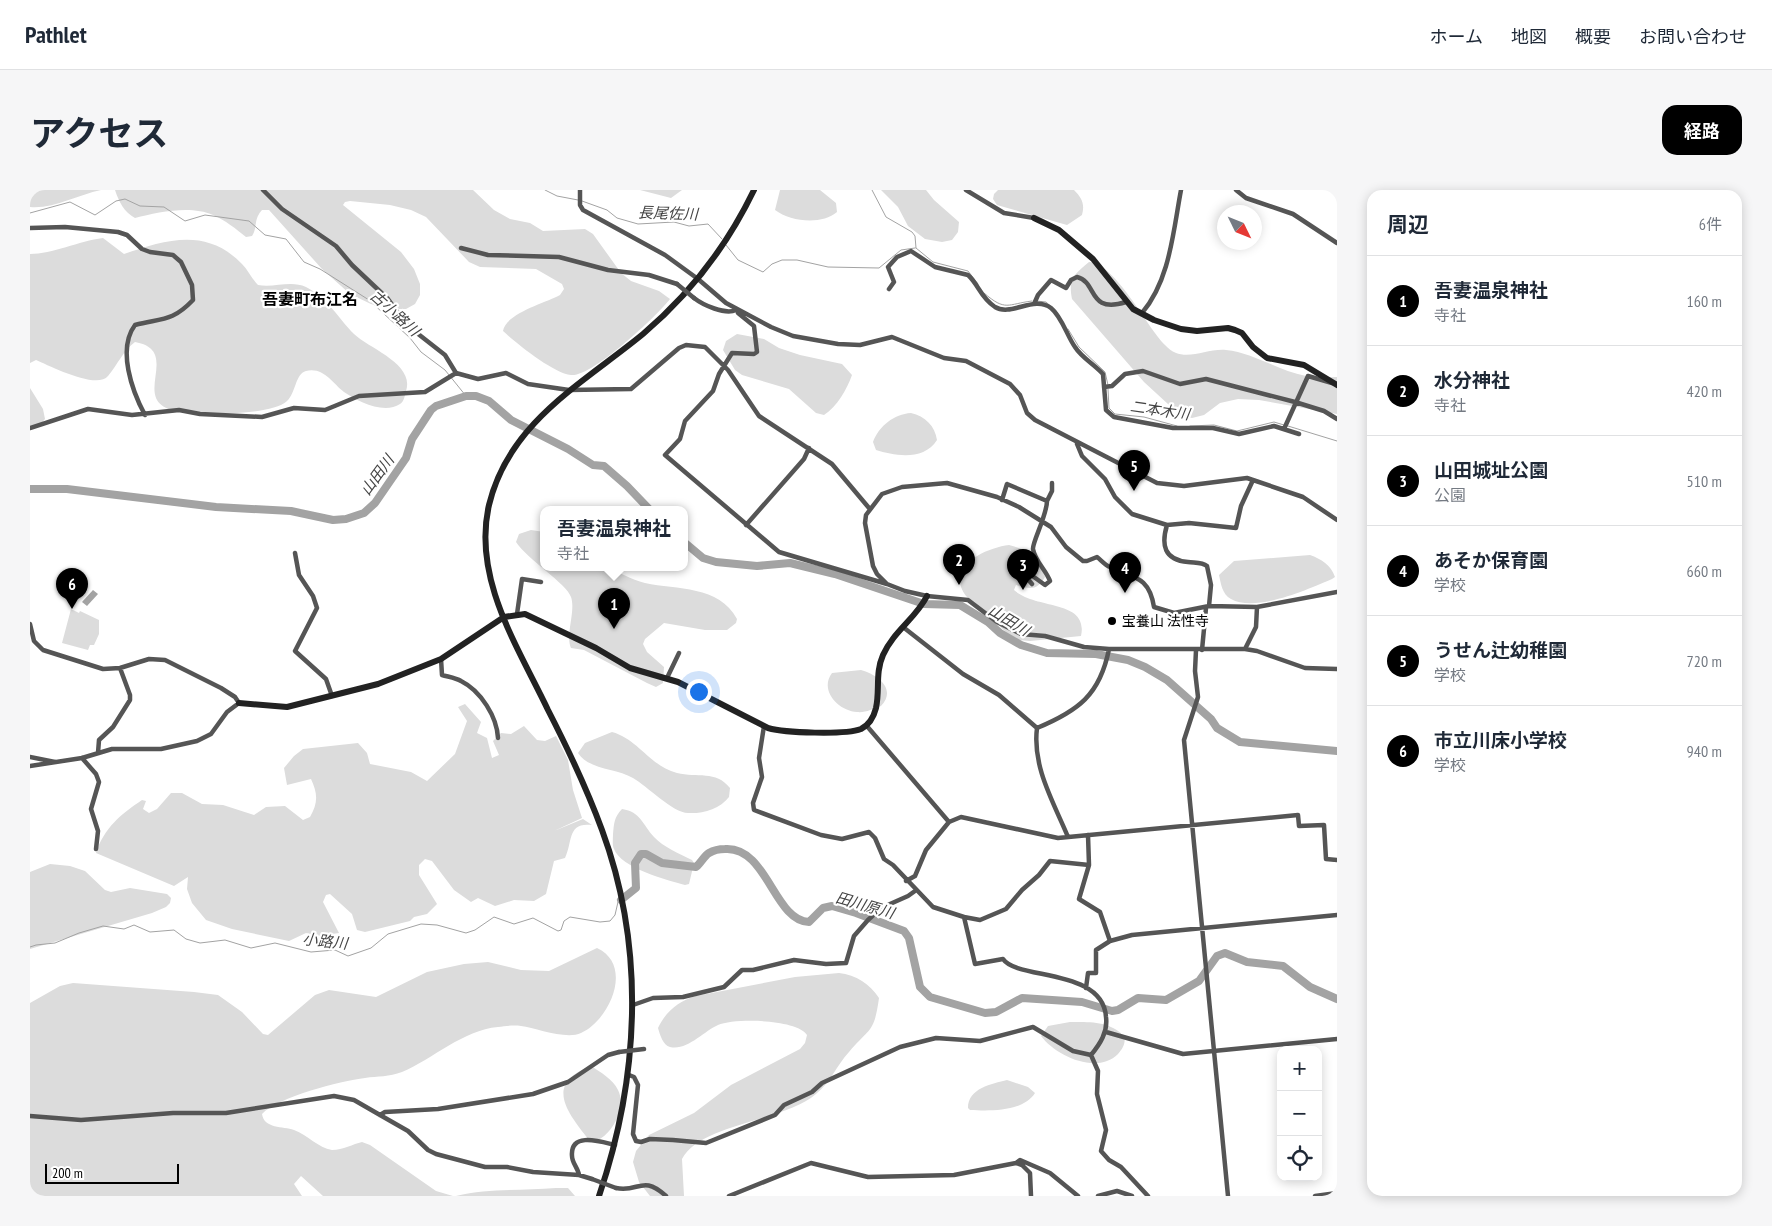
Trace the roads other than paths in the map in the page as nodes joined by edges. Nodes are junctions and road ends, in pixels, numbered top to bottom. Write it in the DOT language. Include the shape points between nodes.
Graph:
graph roads {
  1 [pos="263,190"];
  2 [pos="580,190"];
  3 [pos="754,190"];
  4 [pos="966,190"];
  5 [pos="1180,190"];
  6 [pos="1236,190"];
  7 [pos="1034,218"];
  8 [pos="30,228"];
  9 [pos="1337,243"];
  10 [pos="461,248"];
  11 [pos="700,277"];
  12 [pos="889,289"];
  13 [pos="1034,302"];
  14 [pos="1126,302"];
  15 [pos="736,310"];
  16 [pos="1142,313"];
  17 [pos="725,367"];
  18 [pos="452,374"];
  19 [pos="1335,384"];
  20 [pos="1107,387"];
  21 [pos="569,390"];
  22 [pos="1295,402"];
  23 [pos="145,415"];
  24 [pos="1337,419"];
  25 [pos="1285,426"];
  26 [pos="30,428"];
  27 [pos="1300,434"];
  28 [pos="1077,444"];
  29 [pos="809,448"];
  30 [pos="1253,480"];
  31 [pos="1052,483"];
  32 [pos="1002,500"];
  33 [pos="1047,501"];
  34 [pos="869,508"];
  35 [pos="1337,520"];
  36 [pos="1044,522"];
  37 [pos="746,525"];
  38 [pos="1167,525"];
  39 [pos="295,553"];
  40 [pos="541,582"];
  41 [pos="887,584"];
  42 [pos="1032,584"];
  43 [pos="1337,592"];
  44 [pos="926,598"];
  45 [pos="1208,607"];
  46 [pos="1257,607"];
  47 [pos="517,614"];
  48 [pos="504,617"];
  49 [pos="30,624"];
  50 [pos="903,627"];
  51 [pos="1245,649"];
  52 [pos="1109,650"];
  53 [pos="1196,650"];
  54 [pos="1202,650"];
  55 [pos="678,653"];
  56 [pos="441,659"];
  57 [pos="120,668"];
  58 [pos="1337,669"];
  59 [pos="667,678"];
  60 [pos="332,696"];
  61 [pos="239,703"];
  62 [pos="866,725"];
  63 [pos="764,726"];
  64 [pos="1037,728"];
  65 [pos="498,738"];
  66 [pos="98,753"];
  67 [pos="30,757"];
  68 [pos="82,758"];
  69 [pos="56,762"];
  70 [pos="30,766"];
  71 [pos="949,822"];
  72 [pos="1192,825"];
  73 [pos="1088,835"];
  74 [pos="1068,837"];
  75 [pos="96,849"];
  76 [pos="1337,860"];
  77 [pos="1089,865"];
  78 [pos="906,881"];
  79 [pos="915,891"];
  80 [pos="1337,915"];
  81 [pos="964,917"];
  82 [pos="1202,928"];
  83 [pos="1110,942"];
  84 [pos="1086,988"];
  85 [pos="633,1005"];
  86 [pos="1106,1032"];
  87 [pos="1337,1039"];
  88 [pos="644,1049"];
  89 [pos="1214,1051"];
  90 [pos="1091,1055"];
  91 [pos="629,1075"];
  92 [pos="380,1115"];
  93 [pos="30,1116"];
  94 [pos="615,1145"];
  95 [pos="1016,1163"];
  96 [pos="578,1175"];
  97 [pos="1337,1194"];
  98 [pos="599,1196"];
  99 [pos="666,1196"];
  100 [pos="729,1196"];
  101 [pos="1031,1196"];
  102 [pos="1078,1196"];
  103 [pos="1098,1196"];
  104 [pos="1132,1196"];
  105 [pos="1148,1196"];
  106 [pos="1228,1196"];
  107 [pos="1315,1196"];
  1 -- 18 [label="street" via="282,209 336,246 388,299 408,326 445,355"];
  2 -- 11 [label="street" via="583,210"];
  3 -- 11 [label="street" via="734,229"];
  4 -- 7 [label="street" via="1004,213"];
  5 -- 16 [label="street" via="1163,275"];
  6 -- 9 [label="street" via="1246,198 1293,214"];
  7 -- 14 [label="street" via="1060,230 1093,259"];
  8 -- 23 [label="street" via="65,227 118,232 127,235 142,249 173,255 181,262 192,285 192,300 177,316 135,325 130,331 130,381"];
  10 -- 15 [label="street, bridge" via="488,254 558,257 608,270 649,275 677,284 706,305 729,312"];
  11 -- 15 [label="street"];
  11 -- 21 [label="street" via="643,334"];
  12 -- 13 [label="street" via="894,282 888,267 908,251 935,267 968,275 980,294 997,308 1007,310"];
  13 -- 14 [label="street" via="1052,280 1066,288 1077,277 1086,282 1098,300 1105,304 1112,306"];
  13 -- 20 [label="street" via="1052,309 1076,348 1103,374"];
  14 -- 16 [label="street"];
  15 -- 17 [label="street" via="754,326 757,352 733,352"];
  15 -- 28 [label="street" via="781,332 823,343 860,345 892,337 944,358 966,361 1010,384 1020,395 1030,417"];
  16 -- 19 [label="street" via="1190,331 1235,330 1267,358 1304,365"];
  17 -- 21 [label="street" via="705,347 686,345 631,389"];
  17 -- 29 [label="street" via="760,416"];
  17 -- 37 [label="street" via="713,391 683,424 680,439 665,455"];
  18 -- 21 [label="street" via="478,379 506,373 528,384"];
  18 -- 23 [label="street" via="425,392 359,396 325,410 294,408 262,417 179,410"];
  19 -- 22 [label="street" via="1309,376"];
  20 -- 22 [label="street" via="1124,374 1143,371 1180,384 1206,379"];
  20 -- 25 [label="street" via="1106,410 1114,417 1173,428 1213,428 1234,434"];
  21 -- 48 [label="street" via="518,440 500,472 489,506 487,564"];
  22 -- 24 [label="street" via="1324,411"];
  22 -- 25 [label="street"];
  23 -- 26 [label="street" via="88,409"];
  25 -- 27 [label="street"];
  28 -- 30 [label="street" via="1146,479 1170,486 1242,478"];
  28 -- 38 [label="street" via="1082,456 1132,514"];
  29 -- 34 [label="street" via="832,464"];
  29 -- 37 [label="street" via="804,459"];
  30 -- 35 [label="street" via="1303,497"];
  30 -- 38 [label="street" via="1241,506 1236,528 1189,523"];
  31 -- 33 [label="street"];
  32 -- 33 [label="street" via="1007,484"];
  32 -- 34 [label="street" via="943,483 902,487 882,494"];
  32 -- 36 [label="street"];
  33 -- 36 [label="street"];
  34 -- 41 [label="street" via="865,523 873,566"];
  36 -- 42 [label="street" via="1033,549 1050,581 1046,585 1027,572 1025,576"];
  36 -- 45 [label="street" via="1083,561 1097,557 1108,566 1141,580 1152,595 1156,609 1174,613"];
  37 -- 41 [label="street" via="783,554"];
  38 -- 45 [label="street" via="1163,541 1166,551 1181,561 1204,564 1209,568"];
  39 -- 60 [label="street" via="299,575 318,608 295,651 326,679"];
  40 -- 47 [label="street" via="522,579"];
  41 -- 44 [label="street"];
  43 -- 46 [label="street"];
  44 -- 50 [label="street"];
  44 -- 52 [label="street" via="968,600 1021,634"];
  45 -- 46 [label="street"];
  45 -- 54 [label="street"];
  46 -- 51 [label="street" via="1256,627"];
  47 -- 48 [label="street"];
  47 -- 59 [label="street" via="530,616 630,668"];
  48 -- 56 [label="street"];
  48 -- 85 [label="street" via="603,833 626,924"];
  49 -- 57 [label="street" via="34,641 43,650 96,667"];
  50 -- 62 [label="street" via="880,662 876,708"];
  50 -- 64 [label="street" via="963,674 999,695"];
  51 -- 54 [label="street"];
  51 -- 58 [label="street" via="1305,668"];
  52 -- 53 [label="street"];
  52 -- 64 [label="street" via="1093,690 1074,711"];
  53 -- 54 [label="street"];
  53 -- 72 [label="street" via="1196,702 1184,740"];
  55 -- 59 [label="street"];
  56 -- 60 [label="street" via="397,678"];
  56 -- 65 [label="street" via="442,675 460,680 481,698 495,720"];
  57 -- 61 [label="street" via="142,660 165,660 221,688"];
  57 -- 66 [label="street" via="130,700 113,727 100,740"];
  59 -- 63 [label="street"];
  60 -- 61 [label="street" via="287,707"];
  61 -- 66 [label="street" via="227,712 211,734 197,741 160,749 119,749"];
  62 -- 63 [label="street" via="855,730 834,732 778,730"];
  62 -- 71 [label="street"];
  63 -- 78 [label="street" via="759,758 762,777 753,803 754,810 821,836 842,839 869,832 875,838 882,857"];
  64 -- 74 [label="street" via="1039,764"];
  66 -- 68 [label="street"];
  67 -- 69 [label="street"];
  68 -- 69 [label="street"];
  68 -- 75 [label="street" via="99,782 91,810 98,831"];
  69 -- 70 [label="street"];
  71 -- 74 [label="street" via="961,818 1058,838"];
  71 -- 78 [label="street" via="926,850 915,876"];
  72 -- 73 [label="street"];
  72 -- 76 [label="street" via="1298,815 1299,826 1324,825 1326,859"];
  72 -- 82 [label="street"];
  73 -- 74 [label="street"];
  73 -- 77 [label="street"];
  77 -- 81 [label="street" via="1050,861 1003,911 977,920"];
  77 -- 83 [label="street" via="1079,898 1100,912"];
  78 -- 79 [label="street"];
  79 -- 81 [label="street" via="942,911"];
  79 -- 85 [label="street" via="881,908 870,918 854,936 846,963 788,960 742,970 724,987 683,997 653,998"];
  80 -- 82 [label="street"];
  81 -- 84 [label="street" via="975,964 1003,958 1011,967 1046,973"];
  82 -- 83 [label="street" via="1132,935"];
  82 -- 89 [label="street"];
  83 -- 84 [label="street" via="1098,946 1096,973 1088,973"];
  84 -- 86 [label="street" via="1105,1009"];
  85 -- 91 [label="street"];
  86 -- 89 [label="street" via="1175,1054"];
  86 -- 90 [label="street"];
  87 -- 89 [label="street"];
  88 -- 92 [label="street, bridge" via="608,1055 568,1082 542,1091 438,1109"];
  89 -- 106 [label="street"];
  90 -- 91 [label="street" via="1073,1051 1033,1028 980,1041 925,1040 900,1047 822,1083 775,1115 700,1144 636,1140 633,1134 638,1085"];
  90 -- 105 [label="street" via="1098,1071 1097,1094 1106,1130 1102,1151"];
  91 -- 94 [label="street"];
  92 -- 93 [label="street" via="354,1100 334,1096 226,1113 173,1112 82,1120"];
  92 -- 96 [label="street" via="408,1131 436,1154 485,1167"];
  94 -- 96 [label="street" via="588,1139 578,1143 572,1157"];
  94 -- 98 [label="street"];
  95 -- 100 [label="street" via="954,1175 876,1177 856,1176 822,1164 811,1164"];
  95 -- 101 [label="street" via="1030,1173"];
  95 -- 102 [label="street" via="1020,1160 1050,1173"];
  96 -- 99 [label="street, bridge" via="623,1189 646,1184"];
  97 -- 107 [label="street"];
  103 -- 104 [label="street" via="1117,1191"];
}
